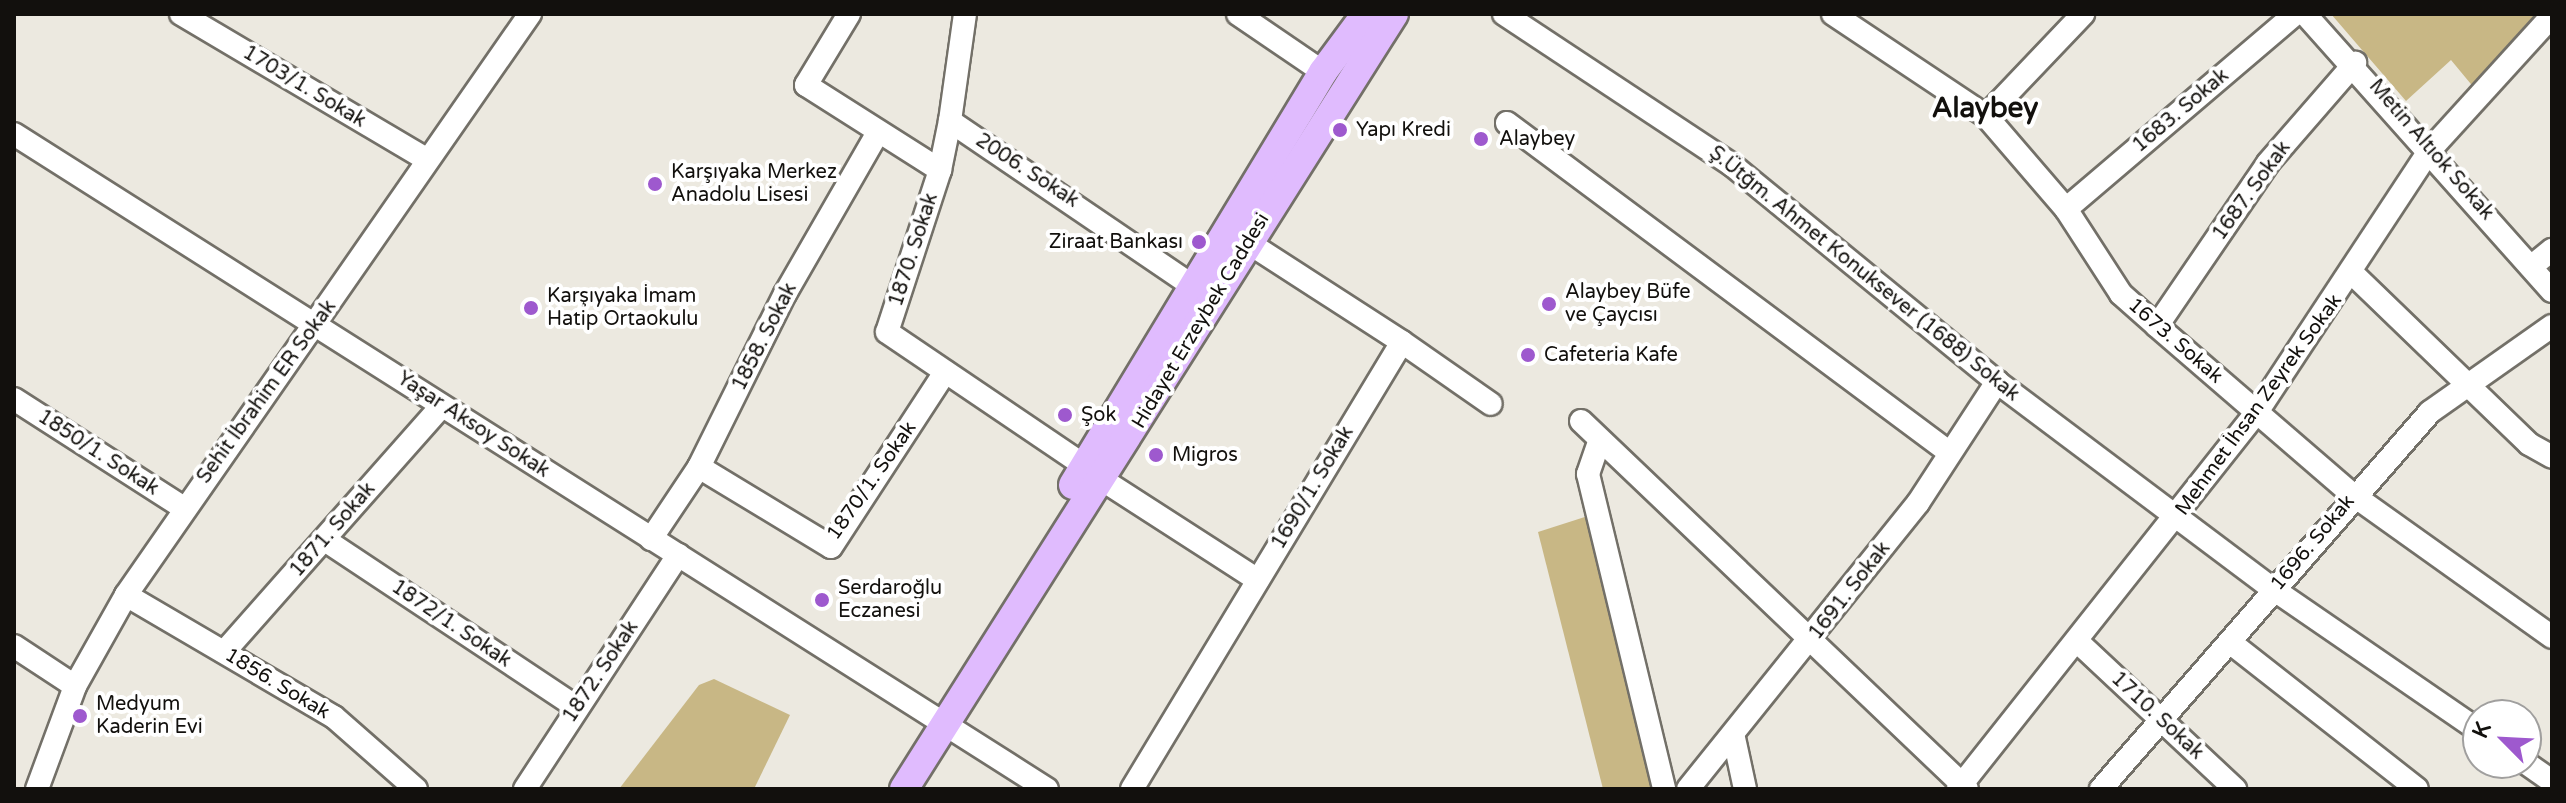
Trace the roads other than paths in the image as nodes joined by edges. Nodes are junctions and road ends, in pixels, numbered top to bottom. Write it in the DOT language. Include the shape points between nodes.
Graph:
graph roads {
  1 [pos="181,14"];
  2 [pos="530,14"];
  3 [pos="849,14"];
  4 [pos="965,14"];
  5 [pos="1238,14"];
  6 [pos="1366,14"];
  7 [pos="1394,14"];
  8 [pos="1504,14"];
  9 [pos="1833,14"];
  10 [pos="2083,14"];
  11 [pos="2295,14"];
  12 [pos="2305,14"];
  13 [pos="2552,16"];
  14 [pos="2355,63"];
  15 [pos="1323,72"];
  16 [pos="1986,116"];
  17 [pos="950,121"];
  18 [pos="1507,123"];
  19 [pos="14,134"];
  20 [pos="877,134"];
  21 [pos="2429,151"];
  22 [pos="426,159"];
  23 [pos="940,170"];
  24 [pos="2066,209"];
  25 [pos="1249,243"];
  26 [pos="2552,250"];
  27 [pos="2532,266"];
  28 [pos="2353,274"];
  29 [pos="1191,285"];
  30 [pos="2552,291"];
  31 [pos="320,325"];
  32 [pos="2157,326"];
  33 [pos="2552,326"];
  34 [pos="1402,342"];
  35 [pos="945,372"];
  36 [pos="1997,382"];
  37 [pos="2467,384"];
  38 [pos="14,399"];
  39 [pos="1491,404"];
  40 [pos="441,407"];
  41 [pos="2257,412"];
  42 [pos="1581,421"];
  43 [pos="1599,442"];
  44 [pos="1950,453"];
  45 [pos="2552,457"];
  46 [pos="699,467"];
  47 [pos="1092,472"];
  48 [pos="2353,495"];
  49 [pos="182,507"];
  50 [pos="2178,517"];
  51 [pos="651,539"];
  52 [pos="325,540"];
  53 [pos="678,555"];
  54 [pos="1258,580"];
  55 [pos="2273,589"];
  56 [pos="126,595"];
  57 [pos="2552,637"];
  58 [pos="1810,642"];
  59 [pos="2079,643"];
  60 [pos="2231,643"];
  61 [pos="14,646"];
  62 [pos="224,652"];
  63 [pos="75,686"];
  64 [pos="576,707"];
  65 [pos="2462,719"];
  66 [pos="2165,720"];
  67 [pos="937,721"];
  68 [pos="1734,738"];
  69 [pos="391,782"];
  70 [pos="1962,787"];
  71 [pos="37,789"];
  72 [pos="416,789"];
  73 [pos="525,789"];
  74 [pos="884,789"];
  75 [pos="904,789"];
  76 [pos="1047,789"];
  77 [pos="1132,789"];
  78 [pos="1664,789"];
  79 [pos="1688,789"];
  80 [pos="1745,789"];
  81 [pos="2101,789"];
  82 [pos="2235,789"];
  83 [pos="2417,789"];
  1 -- 22 [label="street, 1703/1. Sokak"];
  2 -- 22 [label="street, Sehit İbrahim ER Sokak"];
  3 -- 20 [label="street, 1870. Sokak" via="806,85"];
  4 -- 17 [label="street"];
  5 -- 15 [label="street"];
  6 -- 15 [label="main road, Hidayet Erzeybek Caddesi"];
  7 -- 25 [label="main road, Hidayet Erzeybek Caddesi"];
  8 -- 36 [label="street, Ş.Ütğm. Ahmet Konuksever (1688) Sokak" via="1732,165"];
  9 -- 16 [label="street, 1673. Sokak"];
  10 -- 16 [label="street"];
  11 -- 24 [label="street, 1683. Sokak"];
  12 -- 14 [label="street, Metin Altıok Sokak"];
  13 -- 21 [label="street, Mehmet İhsan Zeyrek Sokak"];
  14 -- 21 [label="street, Metin Altıok Sokak"];
  14 -- 32 [label="street, 1687. Sokak" via="2268,163"];
  15 -- 29 [label="main road, Hidayet Erzeybek Caddesi"];
  16 -- 24 [label="street, 1673. Sokak"];
  17 -- 23 [label="street"];
  17 -- 29 [label="street, 2006. Sokak"];
  18 -- 44 [label="street"];
  19 -- 31 [label="street, Yaşar Aksoy Sokak"];
  20 -- 23 [label="street, 1870. Sokak"];
  20 -- 46 [label="street, 1858. Sokak" via="785,294"];
  21 -- 27 [label="street, Metin Altıok Sokak"];
  21 -- 28 [label="street, Mehmet İhsan Zeyrek Sokak"];
  22 -- 31 [label="street, Sehit İbrahim ER Sokak"];
  23 -- 35 [label="street, 1870. Sokak" via="887,332"];
  24 -- 32 [label="street, 1673. Sokak" via="2121,294"];
  25 -- 34 [label="street"];
  25 -- 47 [label="main road, Hidayet Erzeybek Caddesi" via="1140,425"];
  26 -- 27 [label="street"];
  27 -- 30 [label="street, Metin Altıok Sokak"];
  28 -- 37 [label="street"];
  28 -- 41 [label="street, Mehmet İhsan Zeyrek Sokak"];
  29 -- 47 [label="main road, Hidayet Erzeybek Caddesi"];
  31 -- 40 [label="street, Yaşar Aksoy Sokak"];
  31 -- 49 [label="street, Sehit İbrahim ER Sokak"];
  32 -- 41 [label="street, 1673. Sokak"];
  33 -- 37 [label="street, 1696. Sokak"];
  34 -- 39 [label="street"];
  34 -- 54 [label="street, 1690/1. Sokak"];
  35 -- 46 [label="street, 1870/1. Sokak" via="831,547"];
  35 -- 47 [label="street, 1870. Sokak"];
  36 -- 44 [label="street, 1691. Sokak"];
  36 -- 50 [label="street, Ş.Ütğm. Ahmet Konuksever (1688) Sokak"];
  37 -- 45 [label="street"];
  37 -- 48 [label="street, 1696. Sokak" via="2430,412"];
  38 -- 49 [label="street, 1850/1. Sokak"];
  40 -- 51 [label="street, Yaşar Aksoy Sokak"];
  40 -- 52 [label="street, 1871. Sokak"];
  41 -- 48 [label="street, 1673. Sokak"];
  41 -- 50 [label="street, Mehmet İhsan Zeyrek Sokak"];
  42 -- 43 [label="street"];
  43 -- 58 [label="street"];
  43 -- 78 [label="street" via="1588,474"];
  44 -- 58 [label="street, 1691. Sokak"];
  46 -- 51 [label="street, 1858. Sokak"];
  47 -- 54 [label="street, 1870. Sokak"];
  47 -- 67 [label="main road, Hidayet Erzeybek Caddesi"];
  48 -- 55 [label="street, 1696. Sokak"];
  48 -- 57 [label="street, 1673. Sokak"];
  49 -- 56 [label="street, Sehit İbrahim ER Sokak"];
  50 -- 55 [label="street, Ş.Ütğm. Ahmet Konuksever (1688) Sokak"];
  50 -- 59 [label="street, Mehmet İhsan Zeyrek Sokak"];
  51 -- 53 [label="street, Yaşar Aksoy Sokak"];
  52 -- 62 [label="street, 1871. Sokak"];
  52 -- 64 [label="street, 1872/1. Sokak"];
  53 -- 64 [label="street, 1872. Sokak"];
  53 -- 67 [label="street, Yaşar Aksoy Sokak"];
  54 -- 77 [label="street, 1690/1. Sokak"];
  55 -- 60 [label="street, 1696. Sokak"];
  55 -- 65 [label="street"];
  56 -- 62 [label="street, 1856. Sokak"];
  56 -- 63 [label="street, Sehit İbrahim ER Sokak"];
  58 -- 68 [label="street, 1691. Sokak"];
  58 -- 70 [label="street"];
  59 -- 66 [label="street, 1710. Sokak"];
  59 -- 70 [label="street, Mehmet İhsan Zeyrek Sokak"];
  60 -- 66 [label="street, 1696. Sokak"];
  60 -- 83 [label="street"];
  61 -- 63 [label="street"];
  62 -- 69 [label="street, 1856. Sokak" via="334,717"];
  63 -- 71 [label="street, Sehit İbrahim ER Sokak"];
  64 -- 73 [label="street, 1872. Sokak"];
  66 -- 81 [label="street, 1696. Sokak"];
  66 -- 82 [label="street, 1710. Sokak"];
  67 -- 74 [label="main road, Hidayet Erzeybek Caddesi"];
  67 -- 75 [label="main road, Hidayet Erzeybek Caddesi"];
  67 -- 76 [label="street, Yaşar Aksoy Sokak"];
  68 -- 79 [label="street, 1691. Sokak"];
  68 -- 80 [label="street"];
  69 -- 72 [label="street, 1856. Sokak"];
}
